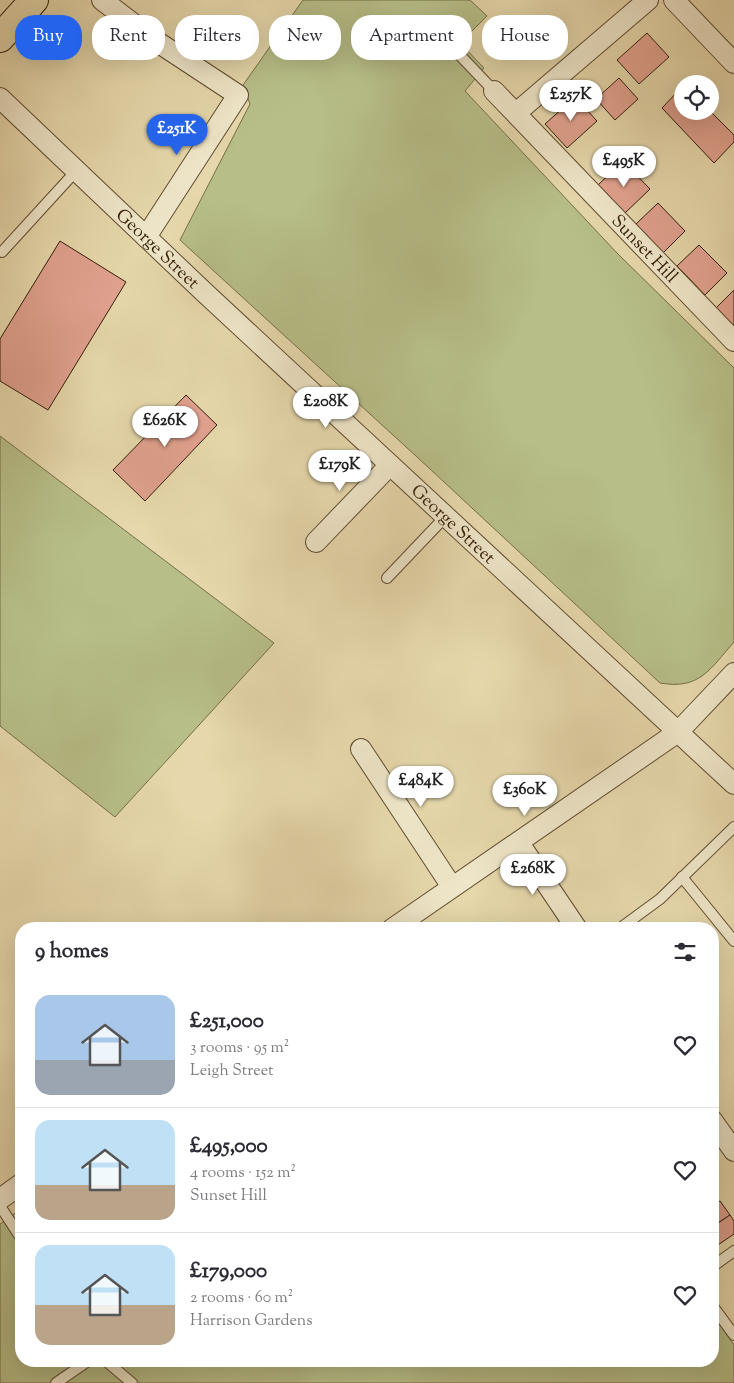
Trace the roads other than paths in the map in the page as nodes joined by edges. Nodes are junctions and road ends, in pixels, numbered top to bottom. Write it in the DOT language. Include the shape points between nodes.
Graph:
graph roads {
  1 [pos="34,0"];
  2 [pos="102,0"];
  3 [pos="648,0"];
  4 [pos="674,0"];
  5 [pos="0,38"];
  6 [pos="464,60"];
  7 [pos="734,63"];
  8 [pos="494,91"];
  9 [pos="0,98"];
  10 [pos="516,114"];
  11 [pos="76,171"];
  12 [pos="146,237"];
  13 [pos="2,252"];
  14 [pos="734,340"];
  15 [pos="390,465"];
  16 [pos="446,517"];
  17 [pos="316,542"];
  18 [pos="386,578"];
  19 [pos="734,673"];
  20 [pos="678,732"];
  21 [pos="361,749"];
  22 [pos="734,784"];
  23 [pos="734,827"];
  24 [pos="518,843"];
  25 [pos="682,877"];
  26 [pos="452,887"];
  27 [pos="402,922"];
  28 [pos="572,922"];
  29 [pos="629,922"];
  30 [pos="719,922"];
  31 [pos="719,923"];
  32 [pos="734,941"];
  33 [pos="719,1130"];
  34 [pos="734,1151"];
  35 [pos="15,1188"];
  36 [pos="0,1199"];
  37 [pos="0,1206"];
  38 [pos="15,1229"];
  39 [pos="734,1251"];
  40 [pos="719,1262"];
  41 [pos="719,1315"];
  42 [pos="734,1335"];
  43 [pos="79,1367"];
  44 [pos="113,1367"];
  45 [pos="56,1383"];
  46 [pos="132,1383"];
  1 -- 5 [label="highway"];
  2 -- 12 [label="street" via="156,41 238,95"];
  3 -- 10 [label="street"];
  4 -- 7 [label="street"];
  6 -- 8 [label="lane"];
  8 -- 10 [label="street, Sunset Hill"];
  9 -- 11 [label="street, George Street"];
  10 -- 14 [label="street, Sunset Hill"];
  11 -- 12 [label="street, George Street"];
  11 -- 13 [label="lane"];
  12 -- 15 [label="street, George Street"];
  15 -- 16 [label="street, George Street"];
  15 -- 17 [label="street"];
  16 -- 18 [label="lane"];
  16 -- 20 [label="street, George Street"];
  19 -- 20 [label="street"];
  20 -- 22 [label="street, George Street"];
  20 -- 24 [label="street"];
  21 -- 26 [label="street"];
  23 -- 25 [label="lane"];
  24 -- 26 [label="street"];
  24 -- 28 [label="street"];
  25 -- 29 [label="lane" via="660,899"];
  25 -- 30 [label="lane"];
  26 -- 27 [label="street"];
  31 -- 32 [label="lane"];
  33 -- 34 [label="street"];
  35 -- 36 [label="street"];
  37 -- 38 [label="lane"];
  39 -- 40 [label="lane"];
  41 -- 42 [label="lane"];
  43 -- 45 [label="lane"];
  44 -- 46 [label="lane"];
}
